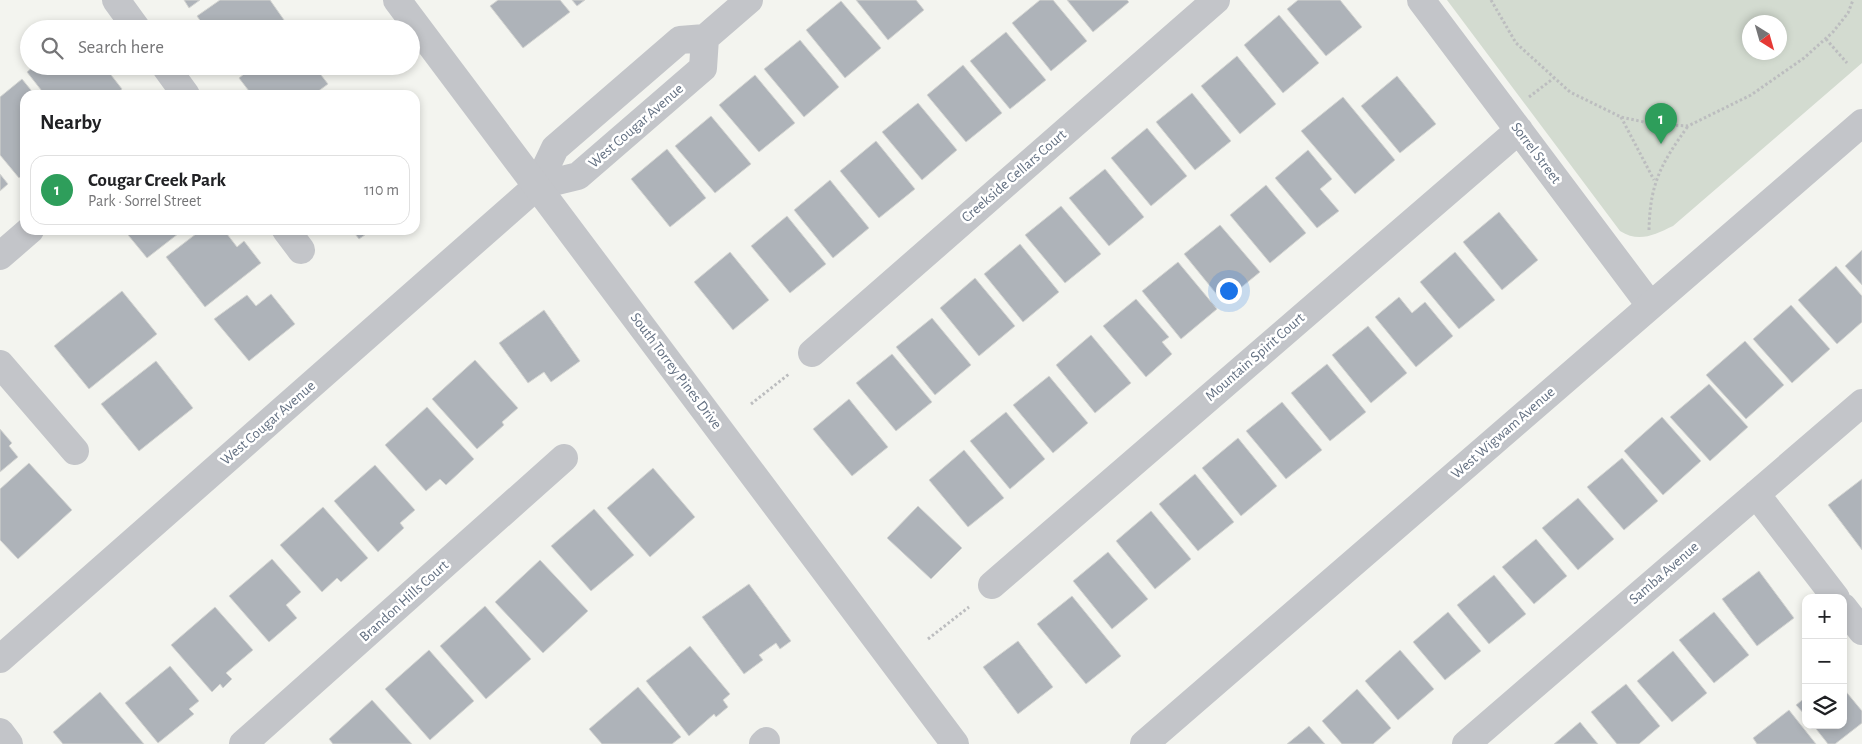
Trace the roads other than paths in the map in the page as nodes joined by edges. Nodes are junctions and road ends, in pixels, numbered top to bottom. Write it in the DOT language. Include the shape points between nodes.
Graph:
graph roads {
  1 [pos="116,0"];
  2 [pos="397,0"];
  3 [pos="749,0"];
  4 [pos="1216,0"];
  5 [pos="1421,0"];
  6 [pos="131,20"];
  7 [pos="412,20"];
  8 [pos="420,31"];
  9 [pos="705,38"];
  10 [pos="172,75"];
  11 [pos="182,90"];
  12 [pos="1862,123"];
  13 [pos="1519,130"];
  14 [pos="537,186"];
  15 [pos="24,235"];
  16 [pos="0,256"];
  17 [pos="1650,305"];
  18 [pos="812,353"];
  19 [pos="0,364"];
  20 [pos="1862,403"];
  21 [pos="74,451"];
  22 [pos="564,458"];
  23 [pos="1756,494"];
  24 [pos="992,585"];
  25 [pos="1833,594"];
  26 [pos="1847,612"];
  27 [pos="1862,631"];
  28 [pos="0,659"];
  29 [pos="0,732"];
  30 [pos="9,744"];
  31 [pos="243,744"];
  32 [pos="955,744"];
  33 [pos="1144,744"];
  34 [pos="1466,744"];
  1 -- 6 [label="street"];
  2 -- 7 [label="street, South Torrey Pines Drive"];
  3 -- 9 [label="street"];
  4 -- 18 [label="street, Creekside Cellars Court"];
  5 -- 13 [label="street, Sorrel Street"];
  8 -- 14 [label="street, South Torrey Pines Drive"];
  9 -- 14 [label="street, West Cougar Avenue" via="680,40 555,148"];
  9 -- 14 [label="street, West Cougar Avenue" via="703,68 578,176"];
  10 -- 11 [label="street"];
  12 -- 17 [label="street, West Wigwam Avenue"];
  13 -- 17 [label="street, Sorrel Street"];
  13 -- 24 [label="street, Mountain Spirit Court"];
  14 -- 28 [label="street, West Cougar Avenue"];
  14 -- 32 [label="street, South Torrey Pines Drive"];
  15 -- 16 [label="street"];
  17 -- 33 [label="street, West Wigwam Avenue"];
  19 -- 21 [label="street"];
  20 -- 23 [label="street, Samba Avenue"];
  22 -- 31 [label="street, Brandon Hills Court"];
  23 -- 25 [label="street"];
  23 -- 34 [label="street, Samba Avenue"];
  26 -- 27 [label="street"];
  29 -- 30 [label="street"];
}
